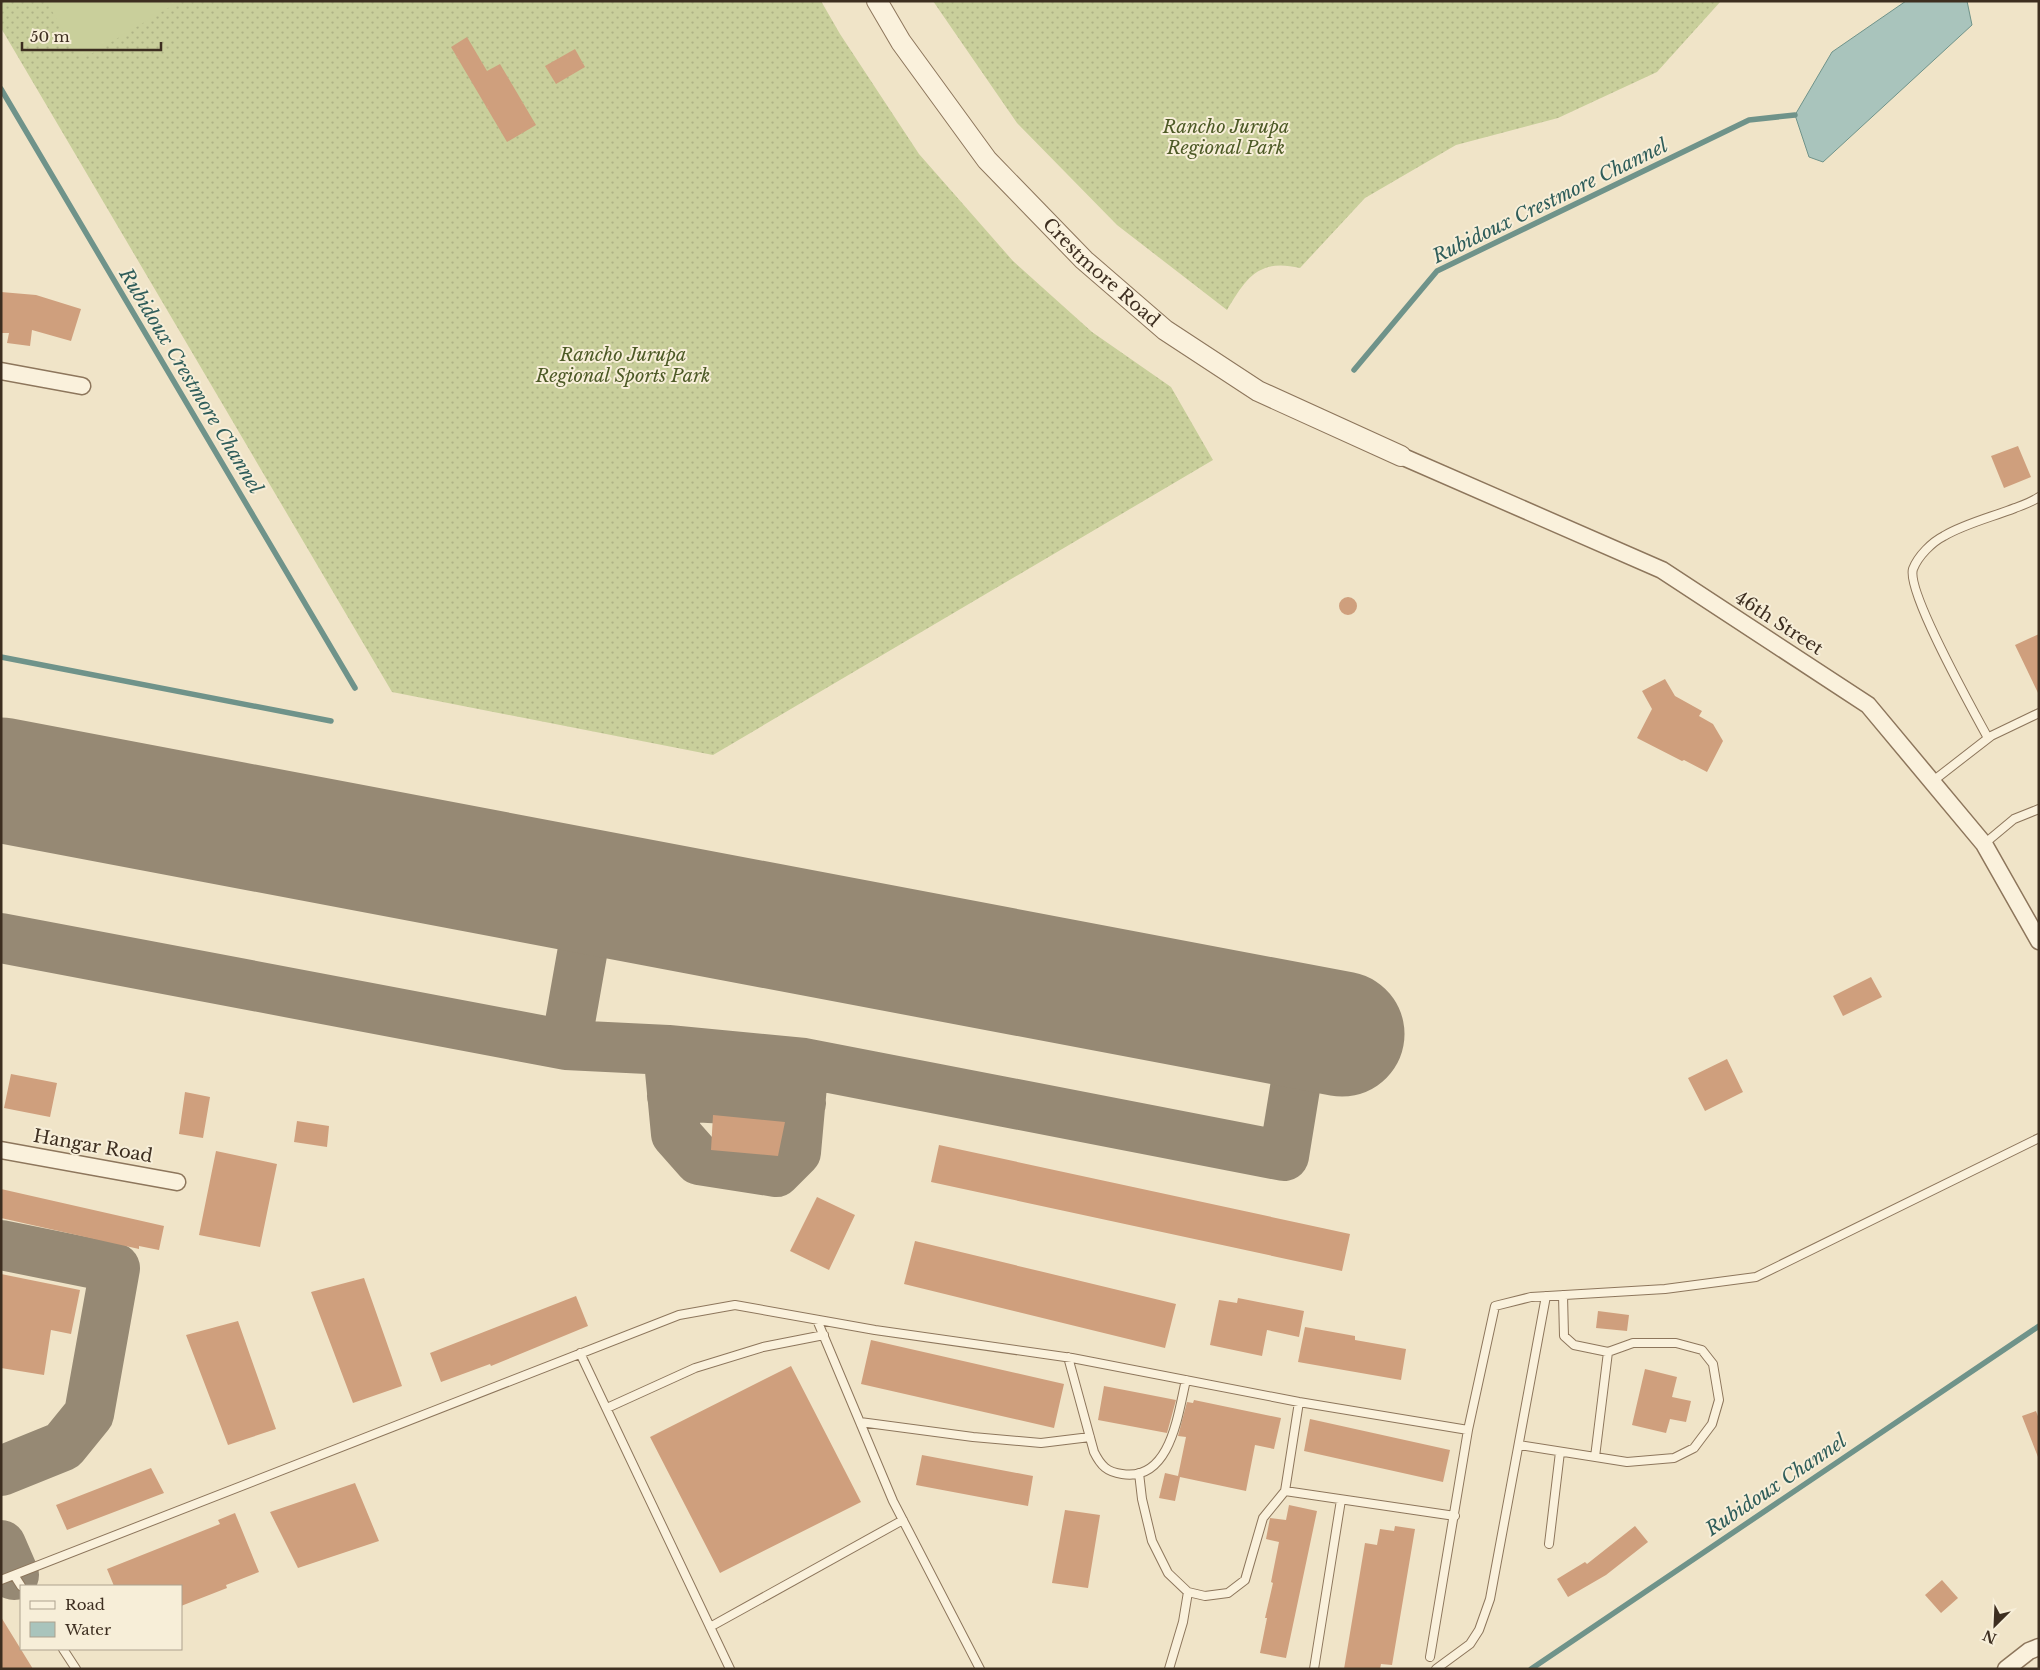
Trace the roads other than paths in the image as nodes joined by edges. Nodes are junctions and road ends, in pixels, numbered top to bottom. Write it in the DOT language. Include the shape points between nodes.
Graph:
graph roads {
  1 [pos="877,1"];
  2 [pos="1,371"];
  3 [pos="82,386"];
  4 [pos="1401,456"];
  5 [pos="2039,497"];
  6 [pos="2039,713"];
  7 [pos="1988,738"];
  8 [pos="1933,781"];
  9 [pos="2039,810"];
  10 [pos="1984,844"];
  11 [pos="2039,941"];
  12 [pos="2039,1138"];
  13 [pos="1,1150"];
  14 [pos="177,1182"];
  15 [pos="1563,1295"];
  16 [pos="1546,1296"];
  17 [pos="817,1320"];
  18 [pos="824,1335"];
  19 [pos="1608,1352"];
  20 [pos="580,1353"];
  21 [pos="1068,1357"];
  22 [pos="1186,1380"];
  23 [pos="1298,1402"];
  24 [pos="607,1408"];
  25 [pos="860,1422"];
  26 [pos="1468,1430"];
  27 [pos="1090,1437"];
  28 [pos="1519,1445"];
  29 [pos="1560,1452"];
  30 [pos="1595,1457"];
  31 [pos="1139,1473"];
  32 [pos="1285,1491"];
  33 [pos="1341,1500"];
  34 [pos="1455,1516"];
  35 [pos="903,1520"];
  36 [pos="1549,1544"];
  37 [pos="14,1575"];
  38 [pos="1,1580"];
  39 [pos="20,1585"];
  40 [pos="1188,1592"];
  41 [pos="710,1627"];
  42 [pos="2039,1647"];
  43 [pos="64,1650"];
  44 [pos="1430,1657"];
  45 [pos="76,1669"];
  46 [pos="730,1669"];
  47 [pos="980,1669"];
  48 [pos="1170,1669"];
  49 [pos="1314,1669"];
  50 [pos="1436,1669"];
  51 [pos="2006,1669"];
  1 -- 4 [label="street, Crestmore Road" via="901,42 987,160 1091,267 1165,330 1258,391"];
  2 -- 3 [label="street"];
  4 -- 8 [label="street, 46th Street" via="1662,570 1868,705"];
  5 -- 7 [label="lane" via="1944,535 1931,544 1913,569 1919,599"];
  6 -- 7 [label="lane"];
  7 -- 8 [label="lane"];
  8 -- 10 [label="street, 46th Street"];
  9 -- 10 [label="lane" via="2014,819"];
  10 -- 11 [label="street, 46th Street"];
  12 -- 15 [label="lane" via="1756,1277 1665,1288"];
  13 -- 14 [label="street, Hangar Road"];
  15 -- 16 [label="lane"];
  15 -- 19 [label="lane" via="1564,1336 1574,1345"];
  16 -- 26 [label="lane" via="1495,1306"];
  16 -- 28 [label="lane"];
  17 -- 18 [label="lane"];
  17 -- 20 [label="lane" via="735,1306 679,1314"];
  17 -- 21 [label="lane"];
  18 -- 24 [label="lane" via="764,1347 695,1368"];
  18 -- 25 [label="lane"];
  19 -- 30 [label="lane"];
  19 -- 30 [label="lane" via="1641,1343 1676,1343 1702,1350 1713,1364 1719,1400 1712,1424 1694,1448 1674,1458 1627,1462"];
  20 -- 24 [label="lane"];
  20 -- 37 [label="lane"];
  21 -- 22 [label="lane"];
  21 -- 27 [label="lane"];
  22 -- 23 [label="lane"];
  22 -- 31 [label="lane" via="1173,1437 1163,1456 1147,1471"];
  23 -- 26 [label="lane"];
  23 -- 32 [label="lane"];
  24 -- 41 [label="lane"];
  25 -- 27 [label="lane" via="1040,1443"];
  25 -- 35 [label="lane"];
  26 -- 34 [label="lane"];
  27 -- 31 [label="lane" via="1100,1464 1110,1472 1131,1476"];
  28 -- 29 [label="lane"];
  28 -- 50 [label="lane" via="1490,1599 1479,1630 1470,1644"];
  29 -- 30 [label="lane"];
  29 -- 36 [label="lane"];
  31 -- 40 [label="lane" via="1152,1542 1168,1573"];
  32 -- 33 [label="lane"];
  32 -- 40 [label="lane" via="1263,1518 1245,1580 1228,1592 1205,1596"];
  33 -- 34 [label="lane"];
  33 -- 49 [label="lane"];
  34 -- 44 [label="lane"];
  35 -- 41 [label="lane"];
  35 -- 47 [label="lane"];
  37 -- 38 [label="lane"];
  37 -- 39 [label="lane"];
  40 -- 48 [label="lane"];
  41 -- 46 [label="lane"];
  42 -- 51 [label="street"];
  43 -- 45 [label="lane"];
}
